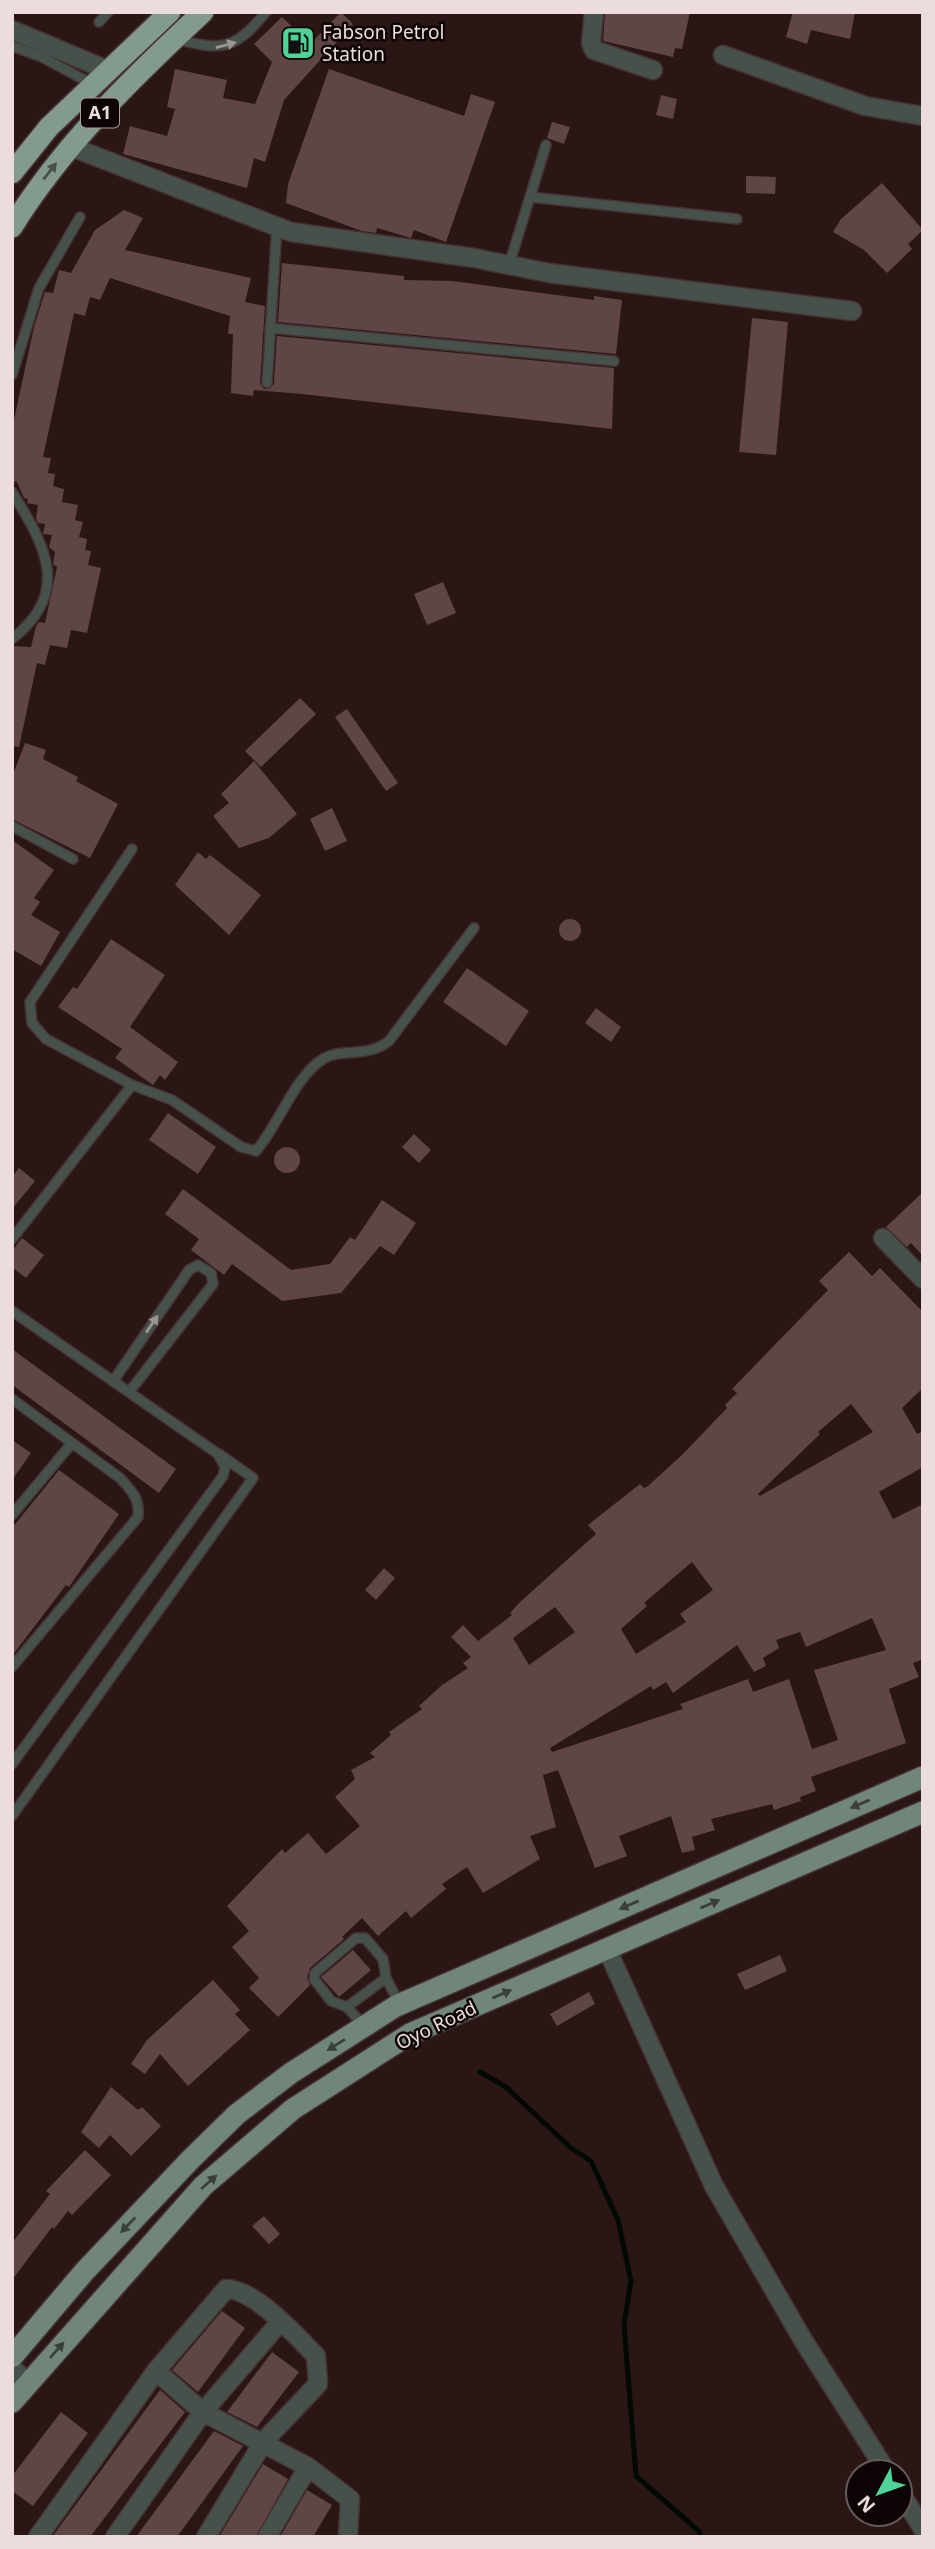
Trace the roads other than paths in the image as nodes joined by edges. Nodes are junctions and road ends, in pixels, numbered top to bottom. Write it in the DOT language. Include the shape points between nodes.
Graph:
graph roads {
  1 [pos="108,12"];
  2 [pos="170,12"];
  3 [pos="203,12"];
  4 [pos="266,12"];
  5 [pos="594,12"];
  6 [pos="99,22"];
  7 [pos="12,30"];
  8 [pos="174,39"];
  9 [pos="12,46"];
  10 [pos="723,55"];
  11 [pos="653,70"];
  12 [pos="100,77"];
  13 [pos="923,116"];
  14 [pos="545,145"];
  15 [pos="69,146"];
  16 [pos="12,173"];
  17 [pos="530,197"];
  18 [pos="80,217"];
  19 [pos="737,219"];
  20 [pos="277,226"];
  21 [pos="12,227"];
  22 [pos="509,265"];
  23 [pos="852,310"];
  24 [pos="270,328"];
  25 [pos="614,361"];
  26 [pos="12,375"];
  27 [pos="267,383"];
  28 [pos="12,492"];
  29 [pos="12,639"];
  30 [pos="12,826"];
  31 [pos="132,849"];
  32 [pos="73,859"];
  33 [pos="474,928"];
  34 [pos="132,1085"];
  35 [pos="883,1238"];
  36 [pos="12,1239"];
  37 [pos="923,1279"];
  38 [pos="12,1311"];
  39 [pos="114,1380"];
  40 [pos="130,1391"];
  41 [pos="12,1399"];
  42 [pos="72,1443"];
  43 [pos="218,1454"];
  44 [pos="12,1516"];
  45 [pos="12,1667"];
  46 [pos="12,1764"];
  47 [pos="923,1777"];
  48 [pos="923,1812"];
  49 [pos="12,1815"];
  50 [pos="607,1949"];
  51 [pos="386,1978"];
  52 [pos="400,2004"];
  53 [pos="347,2007"];
  54 [pos="364,2026"];
  55 [pos="281,2321"];
  56 [pos="12,2357"];
  57 [pos="12,2368"];
  58 [pos="156,2371"];
  59 [pos="28,2383"];
  60 [pos="12,2402"];
  61 [pos="203,2412"];
  62 [pos="264,2441"];
  63 [pos="878,2458"];
  64 [pos="308,2467"];
  65 [pos="44,2535"];
  66 [pos="115,2537"];
  67 [pos="206,2537"];
  68 [pos="267,2537"];
  69 [pos="348,2537"];
  1 -- 6 [label="lane"];
  2 -- 12 [label="highway, A1"];
  3 -- 8 [label="highway, A1"];
  8 -- 4 [label="lane, one-way" via="211,48 232,46"];
  5 -- 11 [label="street" via="594,50"];
  7 -- 12 [label="street"];
  8 -- 15 [label="highway, A1"];
  9 -- 12 [label="lane"];
  10 -- 13 [label="street" via="865,106"];
  12 -- 16 [label="highway, A1" via="27,150"];
  14 -- 17 [label="lane"];
  15 -- 20 [label="street"];
  21 -- 15 [label="highway, A1, one-way"];
  17 -- 19 [label="lane"];
  17 -- 22 [label="lane"];
  18 -- 26 [label="lane" via="39,288"];
  20 -- 22 [label="street" via="291,232"];
  20 -- 24 [label="lane"];
  22 -- 23 [label="street"];
  24 -- 25 [label="lane"];
  24 -- 27 [label="lane"];
  28 -- 29 [label="lane" via="41,540 48,565 45,600 29,625"];
  30 -- 32 [label="lane"];
  31 -- 34 [label="lane" via="30,1002 32,1023 46,1039"];
  33 -- 34 [label="lane" via="389,1041 370,1052 322,1059 253,1152 172,1100"];
  34 -- 36 [label="lane"];
  35 -- 37 [label="street"];
  38 -- 39 [label="lane"];
  39 -- 40 [label="lane"];
  39 -- 40 [label="lane, one-way" via="189,1270 198,1265 211,1273 213,1284"];
  40 -- 43 [label="lane"];
  41 -- 42 [label="lane"];
  42 -- 44 [label="lane"];
  42 -- 45 [label="lane" via="120,1478 135,1495 138,1517"];
  43 -- 46 [label="lane" via="225,1467 223,1476"];
  43 -- 49 [label="lane" via="253,1478"];
  47 -- 52 [label="main road, Oyo Road, one-way"];
  50 -- 48 [label="main road, Oyo Road, one-way"];
  59 -- 50 [label="main road, Oyo Road, one-way" via="204,2186 293,2109 410,2034"];
  50 -- 63 [label="street" via="714,2186"];
  51 -- 52 [label="lane"];
  51 -- 53 [label="lane"];
  51 -- 53 [label="lane" via="383,1959 365,1938 356,1938 315,1973 314,1979 331,2001"];
  52 -- 54 [label="main road, Oyo Road"];
  53 -- 54 [label="lane"];
  54 -- 56 [label="main road, Oyo Road, one-way" via="237,2114 84,2272"];
  55 -- 58 [label="street" via="239,2289 226,2290"];
  55 -- 61 [label="street"];
  55 -- 62 [label="street" via="316,2356 318,2384"];
  57 -- 59 [label="street"];
  58 -- 61 [label="street"];
  58 -- 65 [label="street"];
  59 -- 60 [label="main road, Oyo Road"];
  61 -- 62 [label="street"];
  61 -- 66 [label="street"];
  62 -- 64 [label="street"];
  62 -- 67 [label="street"];
  64 -- 68 [label="street"];
  64 -- 69 [label="street" via="350,2499"];
}
